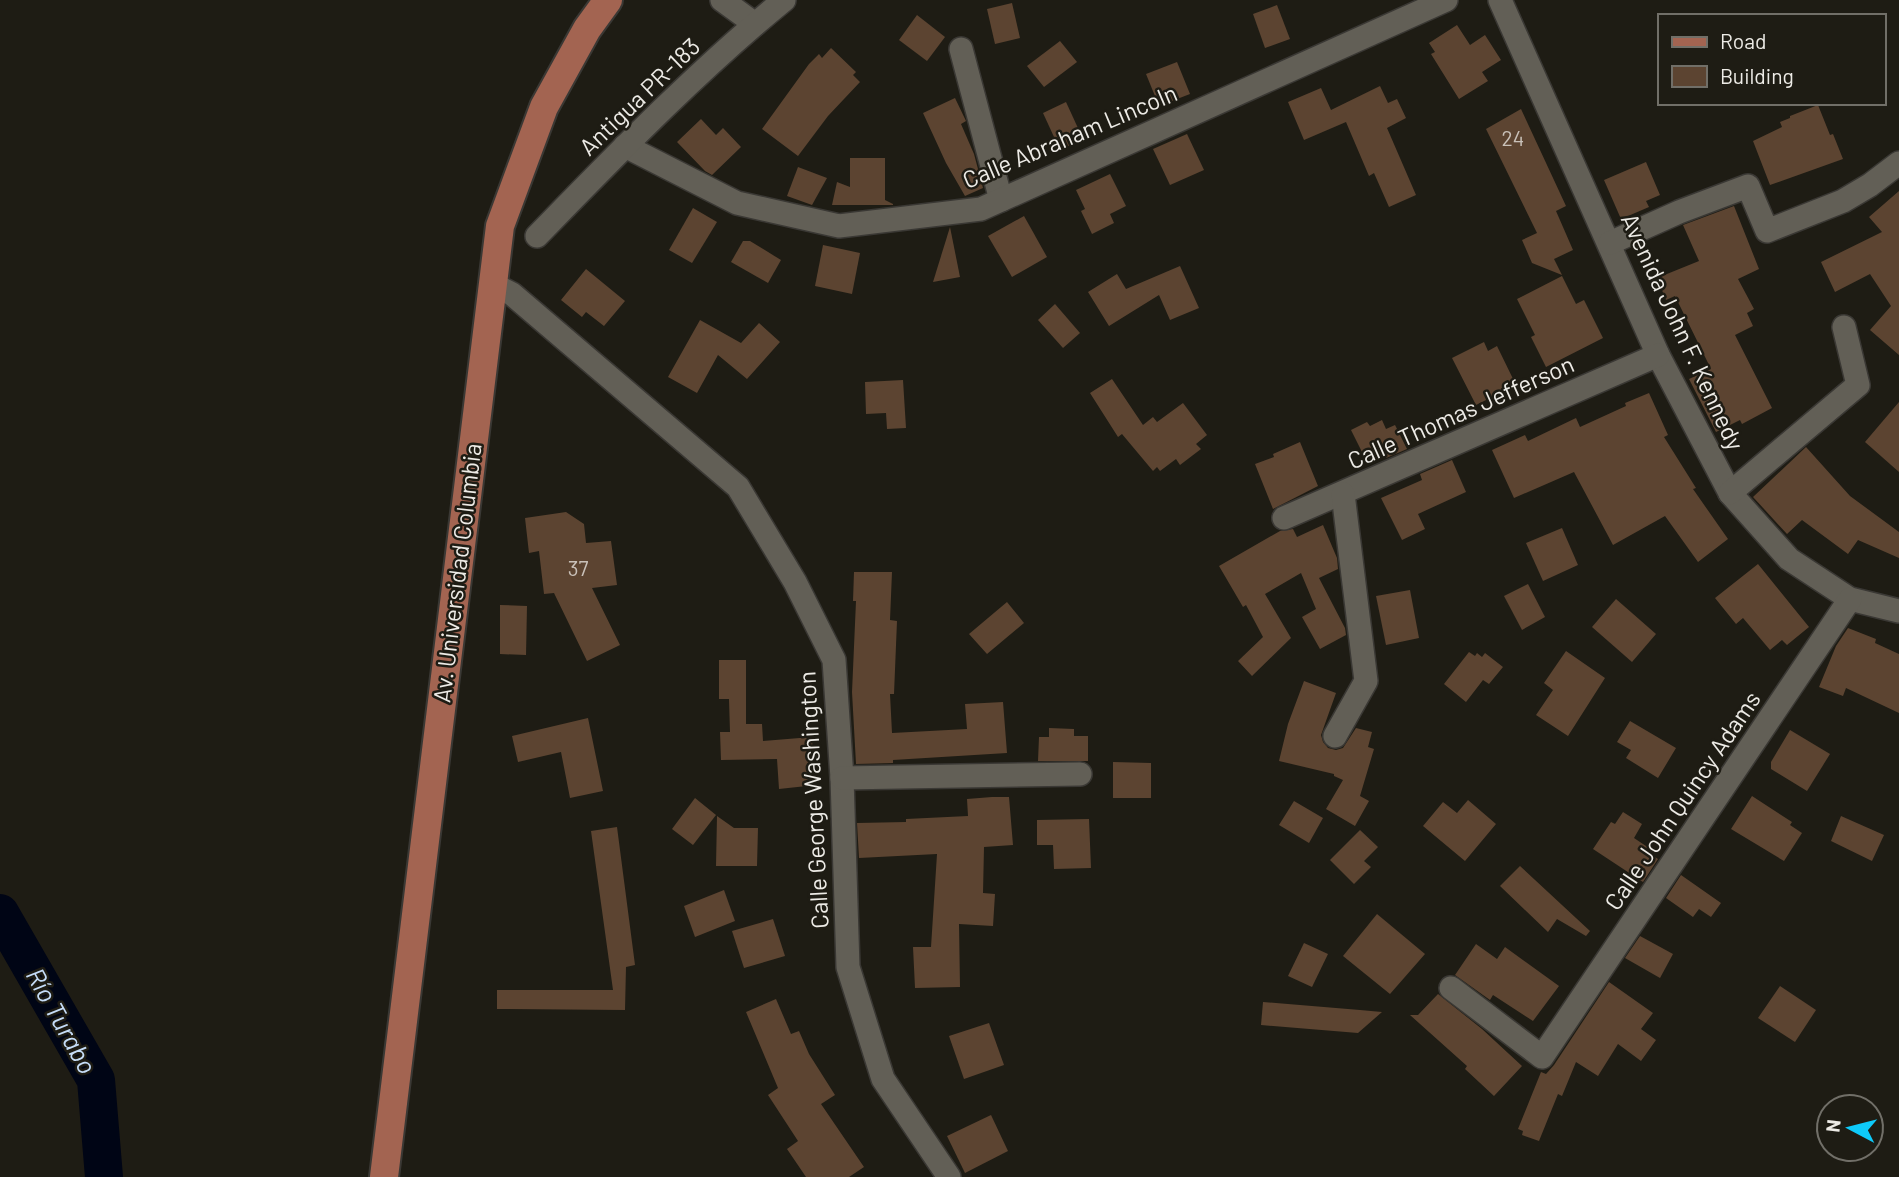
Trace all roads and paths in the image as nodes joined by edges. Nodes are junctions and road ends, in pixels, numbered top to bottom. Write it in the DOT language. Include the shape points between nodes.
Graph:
graph roads {
  1 [pos="608,0"];
  2 [pos="723,0"];
  3 [pos="784,0"];
  4 [pos="1446,0"];
  5 [pos="1500,0"];
  6 [pos="755,24"];
  7 [pos="961,49"];
  8 [pos="625,146"];
  9 [pos="1899,163"];
  10 [pos="1001,200"];
  11 [pos="537,236"];
  12 [pos="1610,243"];
  13 [pos="494,284"];
  14 [pos="1844,327"];
  15 [pos="1658,355"];
  16 [pos="1343,494"];
  17 [pos="1730,494"];
  18 [pos="1284,518"];
  19 [pos="1850,599"];
  20 [pos="1899,611"];
  21 [pos="1335,736"];
  22 [pos="1080,774"];
  23 [pos="842,778"];
  24 [pos="1451,988"];
  25 [pos="386,1175"];
  26 [pos="949,1177"];
  1 -- 13 [label="main road, Av. Universidad Columbia" via="544,107 500,226"];
  2 -- 6 [label="street"];
  3 -- 6 [label="street, Antigua PR-183"];
  4 -- 10 [label="street, Calle Abraham Lincoln"];
  5 -- 12 [label="street, Avenida John F. Kennedy"];
  6 -- 8 [label="street, Antigua PR-183"];
  7 -- 10 [label="street"];
  8 -- 10 [label="street, Calle Abraham Lincoln" via="737,203 839,226 981,209"];
  8 -- 11 [label="street, Antigua PR-183"];
  9 -- 12 [label="street" via="1843,201 1767,231 1748,186"];
  12 -- 15 [label="street, Avenida John F. Kennedy"];
  13 -- 23 [label="street, Calle George Washington" via="512,294 738,487 795,582 834,660"];
  13 -- 25 [label="main road, Av. Universidad Columbia"];
  14 -- 17 [label="street" via="1858,385"];
  15 -- 16 [label="street, Calle Thomas Jefferson"];
  15 -- 17 [label="street, Avenida John F. Kennedy"];
  16 -- 18 [label="street, Calle Thomas Jefferson"];
  16 -- 21 [label="street" via="1366,681"];
  17 -- 19 [label="street, Avenida John F. Kennedy" via="1789,559"];
  19 -- 20 [label="street, Avenida John F. Kennedy"];
  19 -- 24 [label="street, Calle John Quincy Adams" via="1542,1057"];
  22 -- 23 [label="street"];
  23 -- 26 [label="street, Calle George Washington" via="848,967 883,1079"];
}
